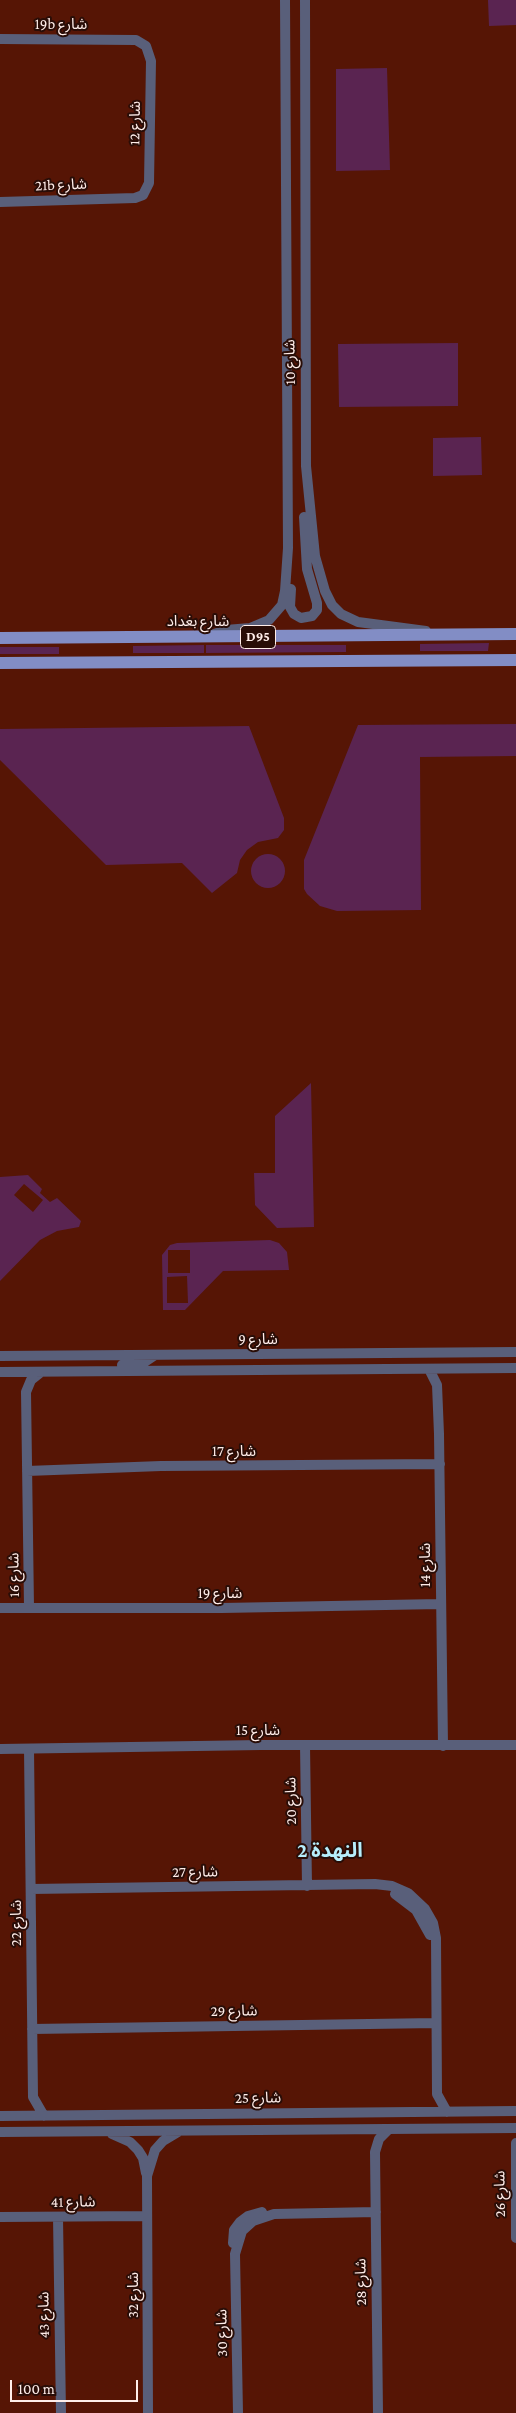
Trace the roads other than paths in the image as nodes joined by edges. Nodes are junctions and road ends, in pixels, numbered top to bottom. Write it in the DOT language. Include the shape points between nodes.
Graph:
graph roads {
  1 [pos="285,0"];
  2 [pos="305,0"];
  3 [pos="0,40"];
  4 [pos="150,68"];
  5 [pos="149,178"];
  6 [pos="0,202"];
  7 [pos="306,466"];
  8 [pos="288,548"];
  9 [pos="516,634"];
  10 [pos="439,636"];
  11 [pos="208,637"];
  12 [pos="0,638"];
  13 [pos="516,660"];
  14 [pos="0,663"];
  15 [pos="516,1352"];
  16 [pos="155,1355"];
  17 [pos="0,1356"];
  18 [pos="516,1368"];
  19 [pos="429,1369"];
  20 [pos="446,1369"];
  21 [pos="0,1372"];
  22 [pos="14,1372"];
  23 [pos="41,1372"];
  24 [pos="94,1372"];
  25 [pos="437,1385"];
  26 [pos="26,1392"];
  27 [pos="440,1464"];
  28 [pos="28,1471"];
  29 [pos="440,1604"];
  30 [pos="29,1607"];
  31 [pos="0,1608"];
  32 [pos="305,1745"];
  33 [pos="516,1745"];
  34 [pos="443,1746"];
  35 [pos="30,1748"];
  36 [pos="0,1749"];
  37 [pos="307,1886"];
  38 [pos="31,1889"];
  39 [pos="436,2023"];
  40 [pos="32,2029"];
  41 [pos="437,2094"];
  42 [pos="33,2096"];
  43 [pos="516,2111"];
  44 [pos="428,2112"];
  45 [pos="448,2112"];
  46 [pos="0,2116"];
  47 [pos="20,2116"];
  48 [pos="44,2116"];
  49 [pos="501,2128"];
  50 [pos="516,2128"];
  51 [pos="360,2129"];
  52 [pos="389,2129"];
  53 [pos="181,2131"];
  54 [pos="0,2132"];
  55 [pos="106,2132"];
  56 [pos="515,2146"];
  57 [pos="375,2152"];
  58 [pos="147,2176"];
  59 [pos="376,2212"];
  60 [pos="516,2212"];
  61 [pos="147,2216"];
  62 [pos="0,2217"];
  63 [pos="58,2217"];
  64 [pos="516,2238"];
  65 [pos="60,2413"];
  66 [pos="148,2413"];
  67 [pos="238,2413"];
  68 [pos="378,2413"];
  1 -- 8 [label="street, شارع 10"];
  2 -- 7 [label="street, شارع 10"];
  3 -- 4 [label="street, 19b شارع" via="122,39 140,50"];
  4 -- 5 [label="street, شارع 12"];
  5 -- 6 [label="street, 21b شارع" via="140,190 123,197"];
  7 -- 8 [label="street" via="305,547 308,577 318,606 308,618 297,617 290,607"];
  7 -- 10 [label="street, شارع 10" via="315,556 332,606 358,622 413,628"];
  8 -- 11 [label="street, شارع 10" via="284,598 274,616 256,626 226,630"];
  9 -- 10 [label="main road, شارع بغداد / D95"];
  10 -- 11 [label="main road, شارع بغداد / D95"];
  11 -- 12 [label="main road, شارع بغداد / D95"];
  13 -- 14 [label="main road, D95"];
  15 -- 16 [label="street, شارع 9"];
  16 -- 17 [label="street, شارع 9"];
  16 -- 24 [label="street" via="143,1363"];
  18 -- 20 [label="street, شارع 9"];
  19 -- 20 [label="street, شارع 9"];
  19 -- 24 [label="street, شارع 9"];
  19 -- 25 [label="street, شارع 14"];
  20 -- 25 [label="street"];
  21 -- 22 [label="street, شارع 9"];
  22 -- 23 [label="street, شارع 9"];
  22 -- 26 [label="street, شارع 16"];
  23 -- 24 [label="street, شارع 9"];
  23 -- 26 [label="street" via="31,1380"];
  25 -- 27 [label="street, شارع 14"];
  26 -- 28 [label="street, شارع 16"];
  27 -- 28 [label="street, شارع 17" via="161,1466"];
  27 -- 29 [label="street, شارع 14"];
  28 -- 30 [label="street, شارع 16"];
  29 -- 30 [label="street, شارع 19"];
  29 -- 34 [label="street, شارع 14"];
  30 -- 31 [label="street, شارع 19"];
  32 -- 34 [label="street, شارع 15"];
  32 -- 35 [label="street, شارع 15"];
  32 -- 37 [label="street, شارع 20"];
  33 -- 34 [label="street, شارع 15"];
  35 -- 36 [label="street, شارع 15"];
  35 -- 38 [label="street, شارع 22"];
  37 -- 38 [label="street, شارع 27"];
  37 -- 39 [label="street, شارع 27" via="360,1885 391,1892 411,1904 428,1929 436,1963"];
  38 -- 40 [label="street, شارع 22"];
  39 -- 40 [label="street, شارع 29"];
  39 -- 41 [label="street, شارع 27"];
  40 -- 42 [label="street, شارع 22"];
  41 -- 44 [label="street, شارع 27"];
  41 -- 45 [label="street"];
  42 -- 47 [label="street"];
  42 -- 48 [label="street, شارع 22"];
  43 -- 45 [label="street, شارع 25"];
  44 -- 45 [label="street, شارع 25"];
  44 -- 48 [label="street, شارع 25"];
  46 -- 47 [label="street, شارع 25"];
  47 -- 48 [label="street, شارع 25"];
  49 -- 50 [label="street"];
  49 -- 52 [label="street"];
  49 -- 56 [label="street, شارع 26"];
  51 -- 52 [label="street"];
  51 -- 53 [label="street"];
  51 -- 57 [label="street" via="370,2139"];
  52 -- 57 [label="street" via="379,2139"];
  53 -- 55 [label="street"];
  53 -- 58 [label="street, شارع 32" via="158,2146"];
  54 -- 55 [label="street"];
  55 -- 58 [label="street, شارع 32" via="135,2146 143,2158"];
  56 -- 60 [label="street, شارع 26"];
  57 -- 59 [label="street, شارع 28"];
  58 -- 61 [label="street, شارع 32"];
  59 -- 67 [label="street, شارع 30" via="274,2214 247,2225 239,2237 236,2254"];
  59 -- 68 [label="street, شارع 28"];
  60 -- 64 [label="street, شارع 26"];
  61 -- 63 [label="street, شارع 41"];
  61 -- 66 [label="street, شارع 32"];
  62 -- 63 [label="street, شارع 41"];
  63 -- 65 [label="street, شارع 43"];
}
